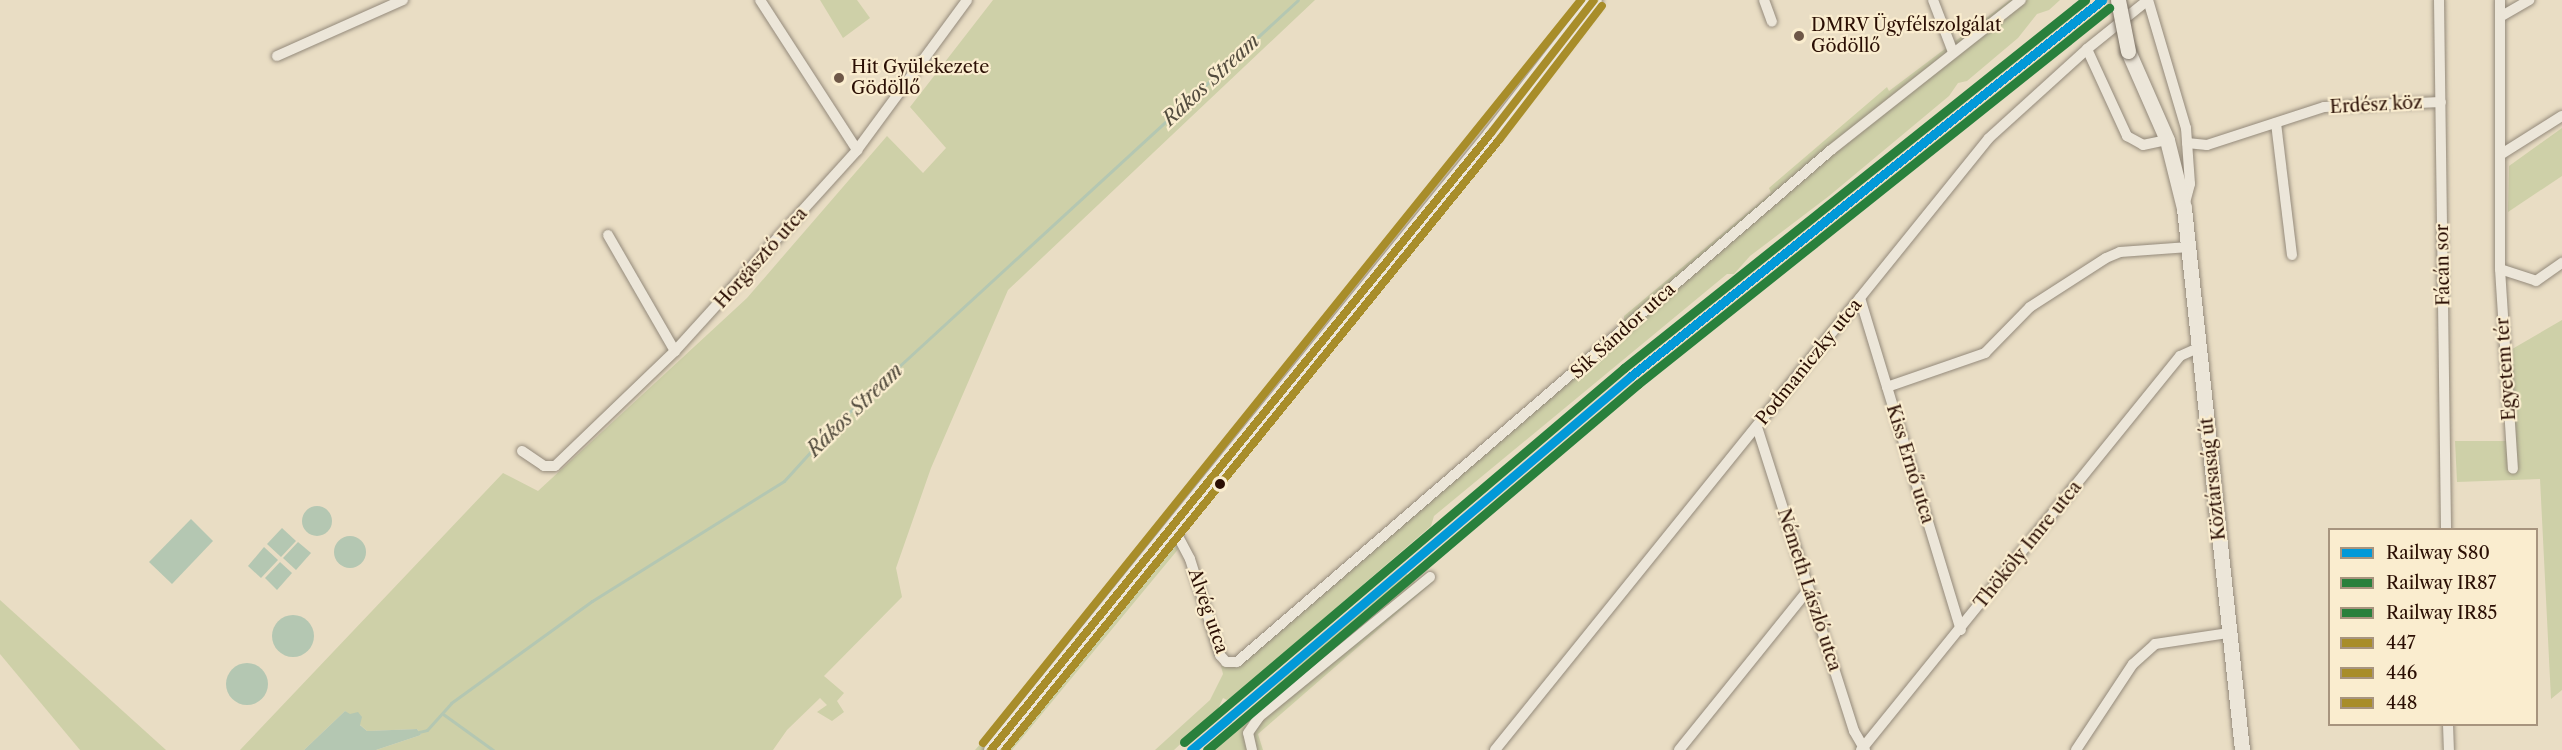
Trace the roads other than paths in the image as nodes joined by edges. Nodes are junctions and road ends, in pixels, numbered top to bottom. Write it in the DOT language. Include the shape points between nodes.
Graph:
graph roads {
  1 [pos="403,0"];
  2 [pos="760,0"];
  3 [pos="968,0"];
  4 [pos="1594,0"];
  5 [pos="1764,0"];
  6 [pos="1933,0"];
  7 [pos="2021,0"];
  8 [pos="2118,0"];
  9 [pos="2148,0"];
  10 [pos="2439,0"];
  11 [pos="2500,0"];
  12 [pos="2529,0"];
  13 [pos="2500,17"];
  14 [pos="1772,22"];
  15 [pos="2087,49"];
  16 [pos="1953,52"];
  17 [pos="277,56"];
  18 [pos="2441,102"];
  19 [pos="2562,116"];
  20 [pos="2276,123"];
  21 [pos="2167,140"];
  22 [pos="2187,143"];
  23 [pos="857,150"];
  24 [pos="2500,155"];
  25 [pos="2184,208"];
  26 [pos="608,235"];
  27 [pos="2189,247"];
  28 [pos="2292,255"];
  29 [pos="2562,263"];
  30 [pos="2500,269"];
  31 [pos="1860,298"];
  32 [pos="2200,347"];
  33 [pos="675,351"];
  34 [pos="1887,387"];
  35 [pos="1757,427"];
  36 [pos="522,451"];
  37 [pos="2513,469"];
  38 [pos="1172,525"];
  39 [pos="2446,528"];
  40 [pos="1430,577"];
  41 [pos="1808,590"];
  42 [pos="1960,630"];
  43 [pos="2229,633"];
  44 [pos="1229,663"];
  45 [pos="2448,726"];
  46 [pos="1863,749"];
  47 [pos="991,750"];
  48 [pos="1252,750"];
  49 [pos="1495,750"];
  50 [pos="1679,750"];
  51 [pos="2076,750"];
  52 [pos="2242,750"];
  53 [pos="2449,750"];
  1 -- 17 [label="street"];
  2 -- 23 [label="street"];
  3 -- 23 [label="street, Horgásztó utca"];
  4 -- 38 [label="main road" via="1491,133"];
  5 -- 14 [label="street"];
  6 -- 16 [label="street"];
  7 -- 16 [label="street, Sík Sándor utca"];
  8 -- 21 [label="main road, Köztársaság út, bridge" via="2128,51"];
  9 -- 15 [label="street, Podmaniczky utca"];
  9 -- 22 [label="street, Köztársaság út" via="2178,97"];
  10 -- 18 [label="street, Fácán sor"];
  11 -- 13 [label="street, Egyetem tér"];
  12 -- 13 [label="street"];
  13 -- 24 [label="street, Egyetem tér"];
  15 -- 21 [label="street" via="2127,136 2143,145"];
  15 -- 31 [label="street, Podmaniczky utca" via="1989,138"];
  16 -- 44 [label="street, Sík Sándor utca" via="1688,272 1269,638 1240,661"];
  18 -- 20 [label="street, Erdész köz" via="2337,106"];
  18 -- 39 [label="street, Fácán sor"];
  19 -- 24 [label="street"];
  20 -- 22 [label="street, Erdész köz" via="2207,145"];
  20 -- 28 [label="street"];
  21 -- 25 [label="main road, Köztársaság út"];
  22 -- 25 [label="street, Köztársaság út" via="2190,184"];
  23 -- 33 [label="street, Horgásztó utca"];
  24 -- 30 [label="street, Egyetem tér"];
  25 -- 27 [label="main road, Köztársaság út"];
  26 -- 33 [label="street"];
  27 -- 32 [label="main road, Köztársaság út"];
  27 -- 34 [label="street" via="2120,252 2106,258 2030,307 1985,353"];
  29 -- 30 [label="street" via="2536,281"];
  30 -- 37 [label="street, Egyetem tér"];
  31 -- 34 [label="street, Kiss Ernő utca"];
  31 -- 35 [label="street, Podmaniczky utca"];
  32 -- 42 [label="street, Thököly Imre utca" via="2180,356"];
  32 -- 43 [label="main road, Köztársaság út"];
  33 -- 36 [label="street, Horgásztó utca" via="555,466 544,466"];
  34 -- 42 [label="street, Kiss Ernő utca"];
  35 -- 41 [label="street, Németh László utca"];
  35 -- 49 [label="street, Podmaniczky utca"];
  38 -- 44 [label="street, Alvég utca" via="1190,559 1220,655"];
  38 -- 47 [label="main road"];
  40 -- 48 [label="street" via="1259,717 1249,730"];
  41 -- 46 [label="street, Németh László utca"];
  41 -- 50 [label="street"];
  42 -- 46 [label="street, Thököly Imre utca"];
  43 -- 51 [label="street" via="2156,644 2133,664"];
  43 -- 52 [label="main road, Köztársaság út"];
  45 -- 53 [label="street"];
}
